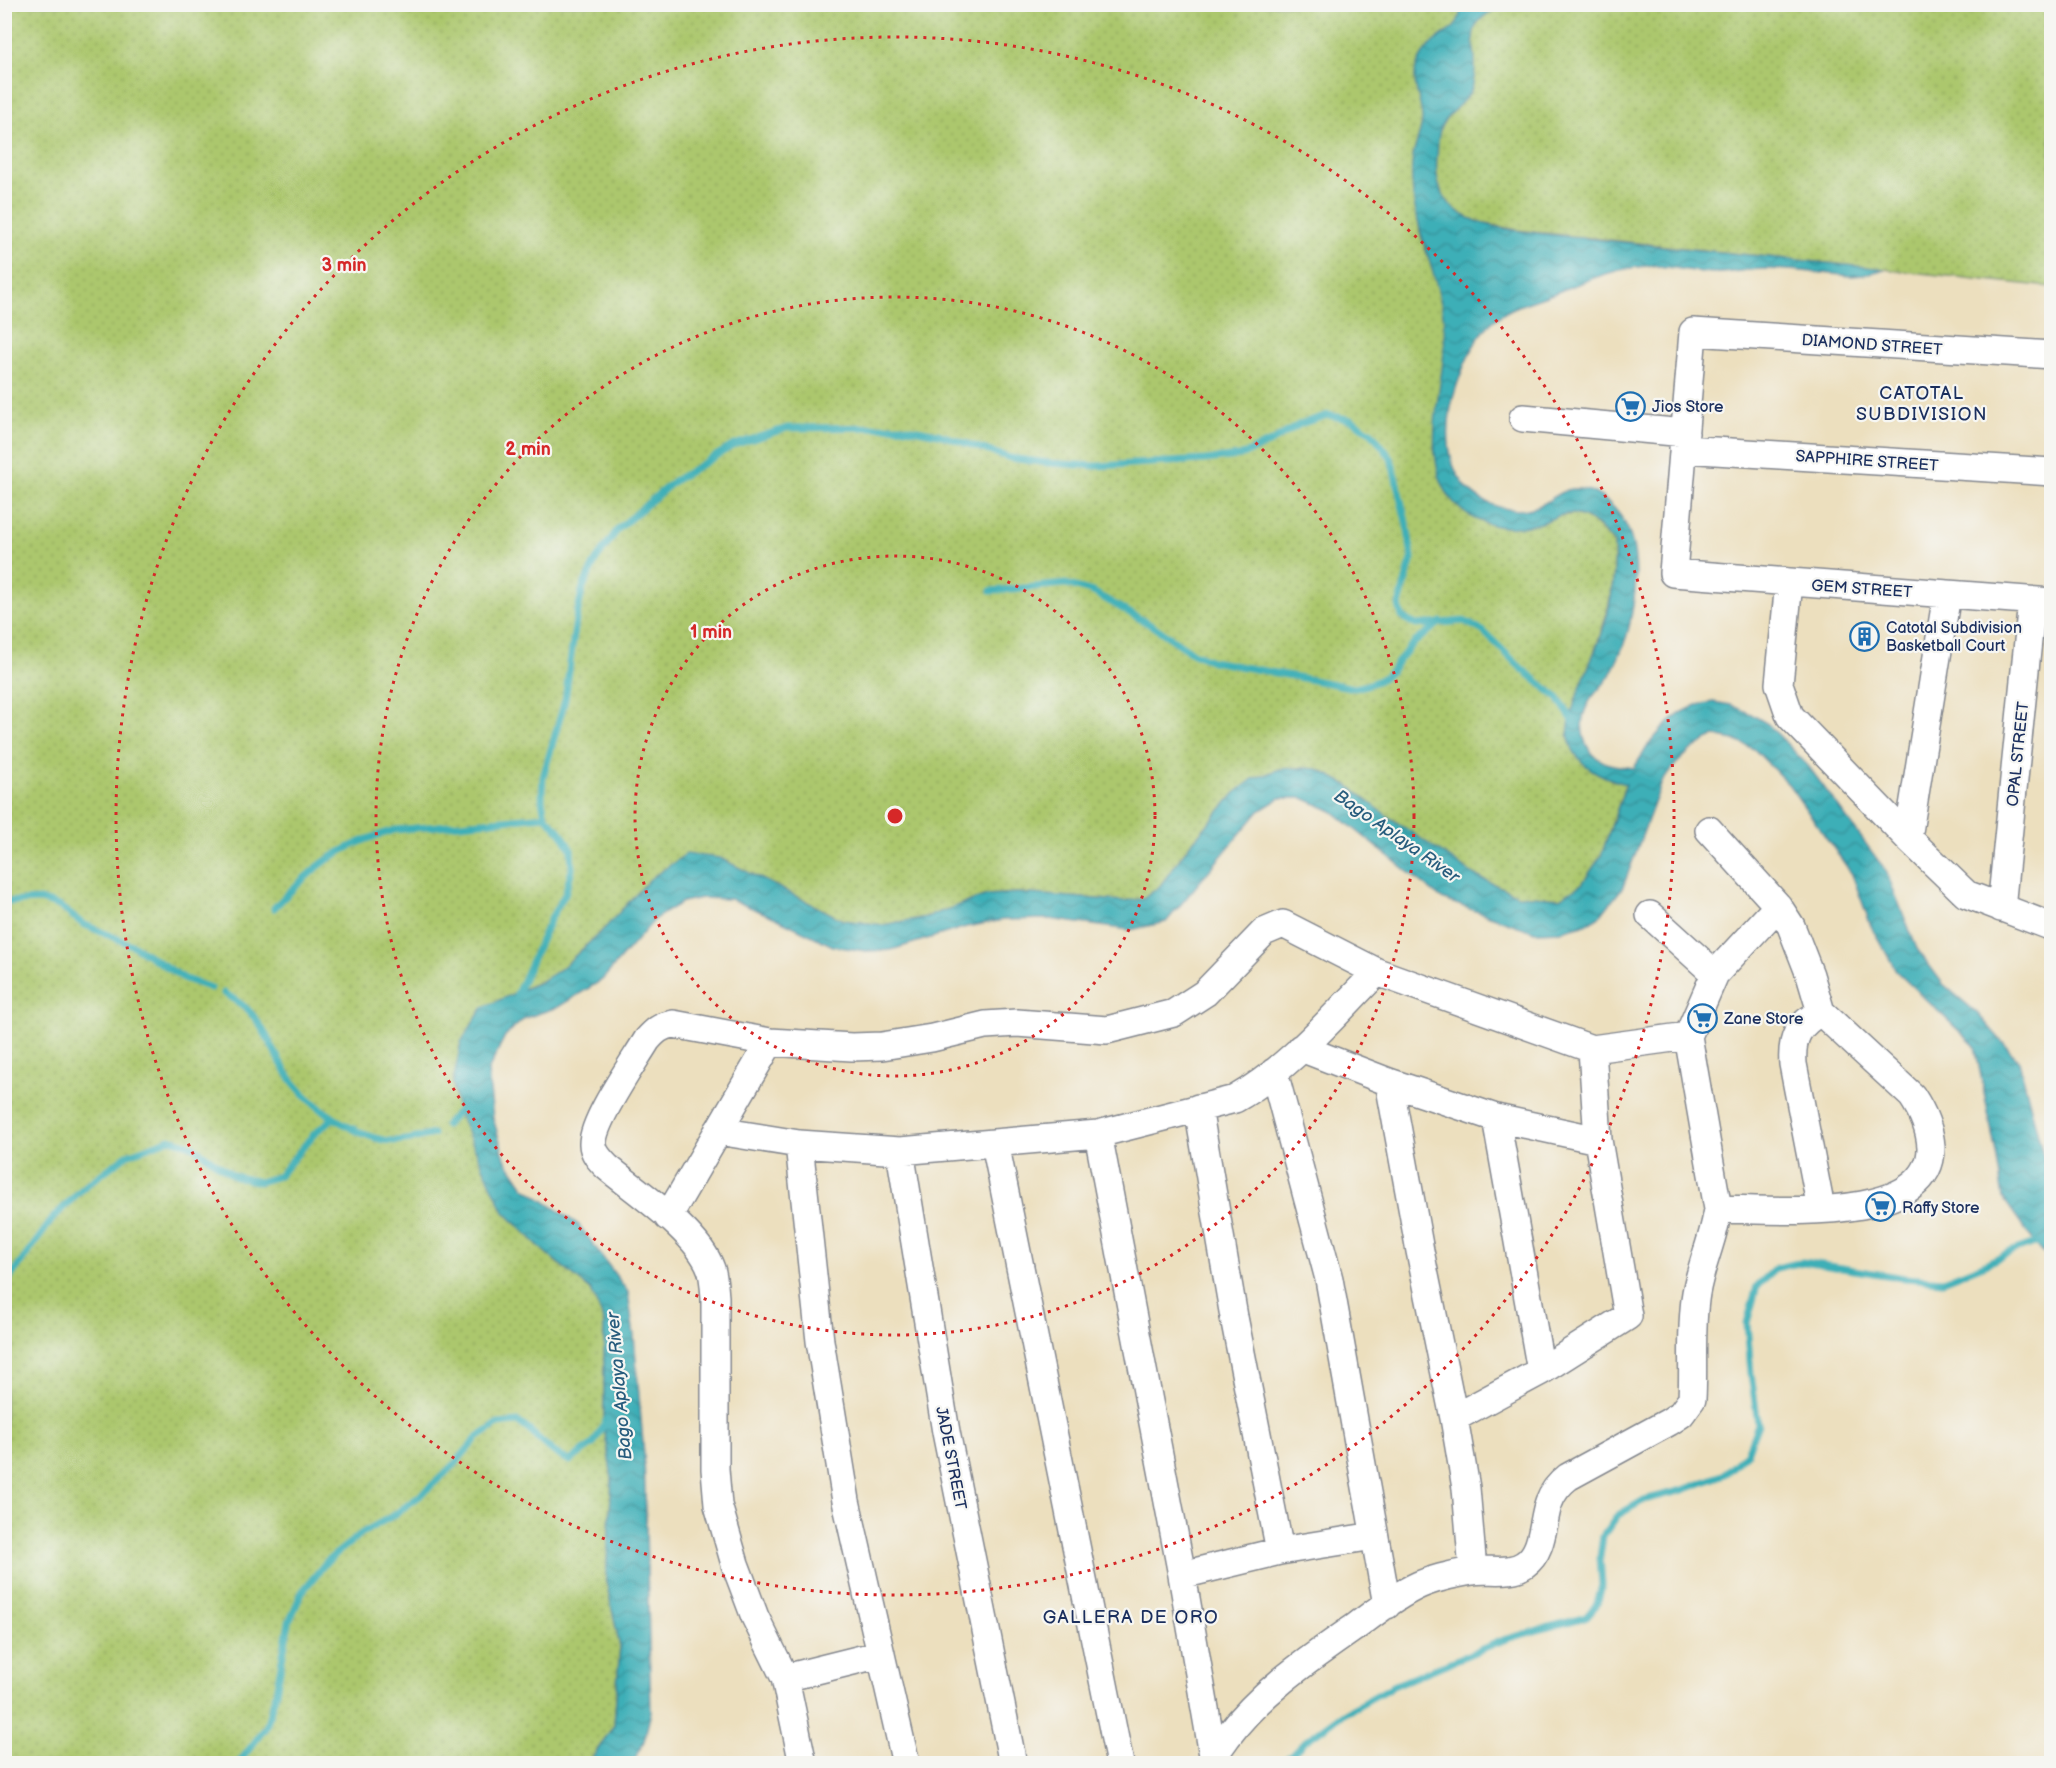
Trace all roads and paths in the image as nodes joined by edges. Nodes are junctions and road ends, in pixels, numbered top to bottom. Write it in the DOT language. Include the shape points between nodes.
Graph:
graph roads {
  1 [pos="2052,355"];
  2 [pos="1523,418"];
  3 [pos="1684,441"];
  4 [pos="2052,472"];
  5 [pos="1789,582"];
  6 [pos="1947,594"];
  7 [pos="2042,601"];
  8 [pos="1709,830"];
  9 [pos="1908,838"];
  10 [pos="1778,906"];
  11 [pos="2001,908"];
  12 [pos="1650,915"];
  13 [pos="2052,927"];
  14 [pos="1377,972"];
  15 [pos="1715,974"];
  16 [pos="1821,1012"];
  17 [pos="1688,1036"];
  18 [pos="770,1042"];
  19 [pos="1301,1048"];
  20 [pos="1592,1049"];
  21 [pos="1274,1072"];
  22 [pos="1389,1082"];
  23 [pos="1198,1108"];
  24 [pos="1496,1118"];
  25 [pos="718,1131"];
  26 [pos="1098,1134"];
  27 [pos="1598,1140"];
  28 [pos="995,1143"];
  29 [pos="799,1144"];
  30 [pos="900,1151"];
  31 [pos="1718,1209"];
  32 [pos="1821,1209"];
  33 [pos="668,1217"];
  34 [pos="1541,1371"];
  35 [pos="1454,1418"];
  36 [pos="1374,1536"];
  37 [pos="1280,1551"];
  38 [pos="1473,1571"];
  39 [pos="1182,1575"];
  40 [pos="1387,1605"];
  41 [pos="881,1654"];
  42 [pos="785,1678"];
  43 [pos="1206,1761"];
  44 [pos="803,1764"];
  45 [pos="906,1764"];
  46 [pos="1013,1764"];
  47 [pos="1120,1764"];
  1 -- 3 [label="street, DIAMOND STREET" via="1693,332"];
  2 -- 3 [label="street, SAPPHIRE STREET"];
  3 -- 4 [label="street, SAPPHIRE STREET"];
  3 -- 5 [label="street, GEM STREET" via="1673,573"];
  5 -- 6 [label="street, GEM STREET"];
  5 -- 9 [label="street" via="1779,684 1790,716"];
  6 -- 7 [label="street, GEM STREET"];
  6 -- 9 [label="street"];
  7 -- 11 [label="street, OPAL STREET"];
  8 -- 10 [label="street"];
  9 -- 11 [label="street" via="1966,894"];
  10 -- 15 [label="street"];
  10 -- 16 [label="street" via="1791,926"];
  11 -- 13 [label="street"];
  12 -- 15 [label="street"];
  14 -- 18 [label="street" via="1283,924 1264,932 1205,993 1174,1013 1141,1023 1107,1030 1017,1023 985,1025 882,1046"];
  14 -- 19 [label="street"];
  14 -- 20 [label="street"];
  15 -- 17 [label="street"];
  16 -- 32 [label="street" via="1802,1026 1792,1050"];
  16 -- 32 [label="street" via="1912,1096 1927,1127 1931,1155 1922,1177 1900,1194 1870,1204"];
  17 -- 20 [label="street"];
  17 -- 31 [label="street"];
  18 -- 25 [label="street"];
  18 -- 33 [label="street" via="681,1024 663,1026 647,1040 602,1116 593,1145 598,1157"];
  19 -- 21 [label="street"];
  19 -- 22 [label="street"];
  20 -- 27 [label="street"];
  21 -- 23 [label="street" via="1235,1099"];
  21 -- 36 [label="street" via="1329,1279"];
  22 -- 24 [label="street"];
  22 -- 35 [label="street"];
  23 -- 26 [label="street"];
  23 -- 37 [label="street"];
  24 -- 27 [label="street"];
  24 -- 34 [label="street"];
  25 -- 29 [label="street"];
  25 -- 33 [label="street"];
  26 -- 28 [label="street"];
  26 -- 39 [label="street"];
  27 -- 34 [label="street" via="1628,1316"];
  28 -- 30 [label="street"];
  28 -- 47 [label="street"];
  29 -- 30 [label="street"];
  29 -- 41 [label="street" via="820,1341 846,1501"];
  30 -- 46 [label="street, JADE STREET" via="946,1432"];
  31 -- 32 [label="street"];
  31 -- 38 [label="street" via="1697,1290 1692,1323 1692,1399 1688,1407 1670,1422 1568,1477 1555,1488 1537,1548 1528,1563 1509,1570"];
  33 -- 42 [label="street" via="701,1250 711,1270 715,1297 718,1504 755,1617"];
  34 -- 35 [label="street"];
  35 -- 38 [label="street" via="1466,1488"];
  36 -- 37 [label="street"];
  36 -- 40 [label="street"];
  37 -- 39 [label="street"];
  38 -- 40 [label="street" via="1419,1585"];
  39 -- 43 [label="street"];
  40 -- 43 [label="street" via="1264,1695"];
  41 -- 42 [label="street"];
  41 -- 45 [label="street"];
  42 -- 44 [label="street"];
}
